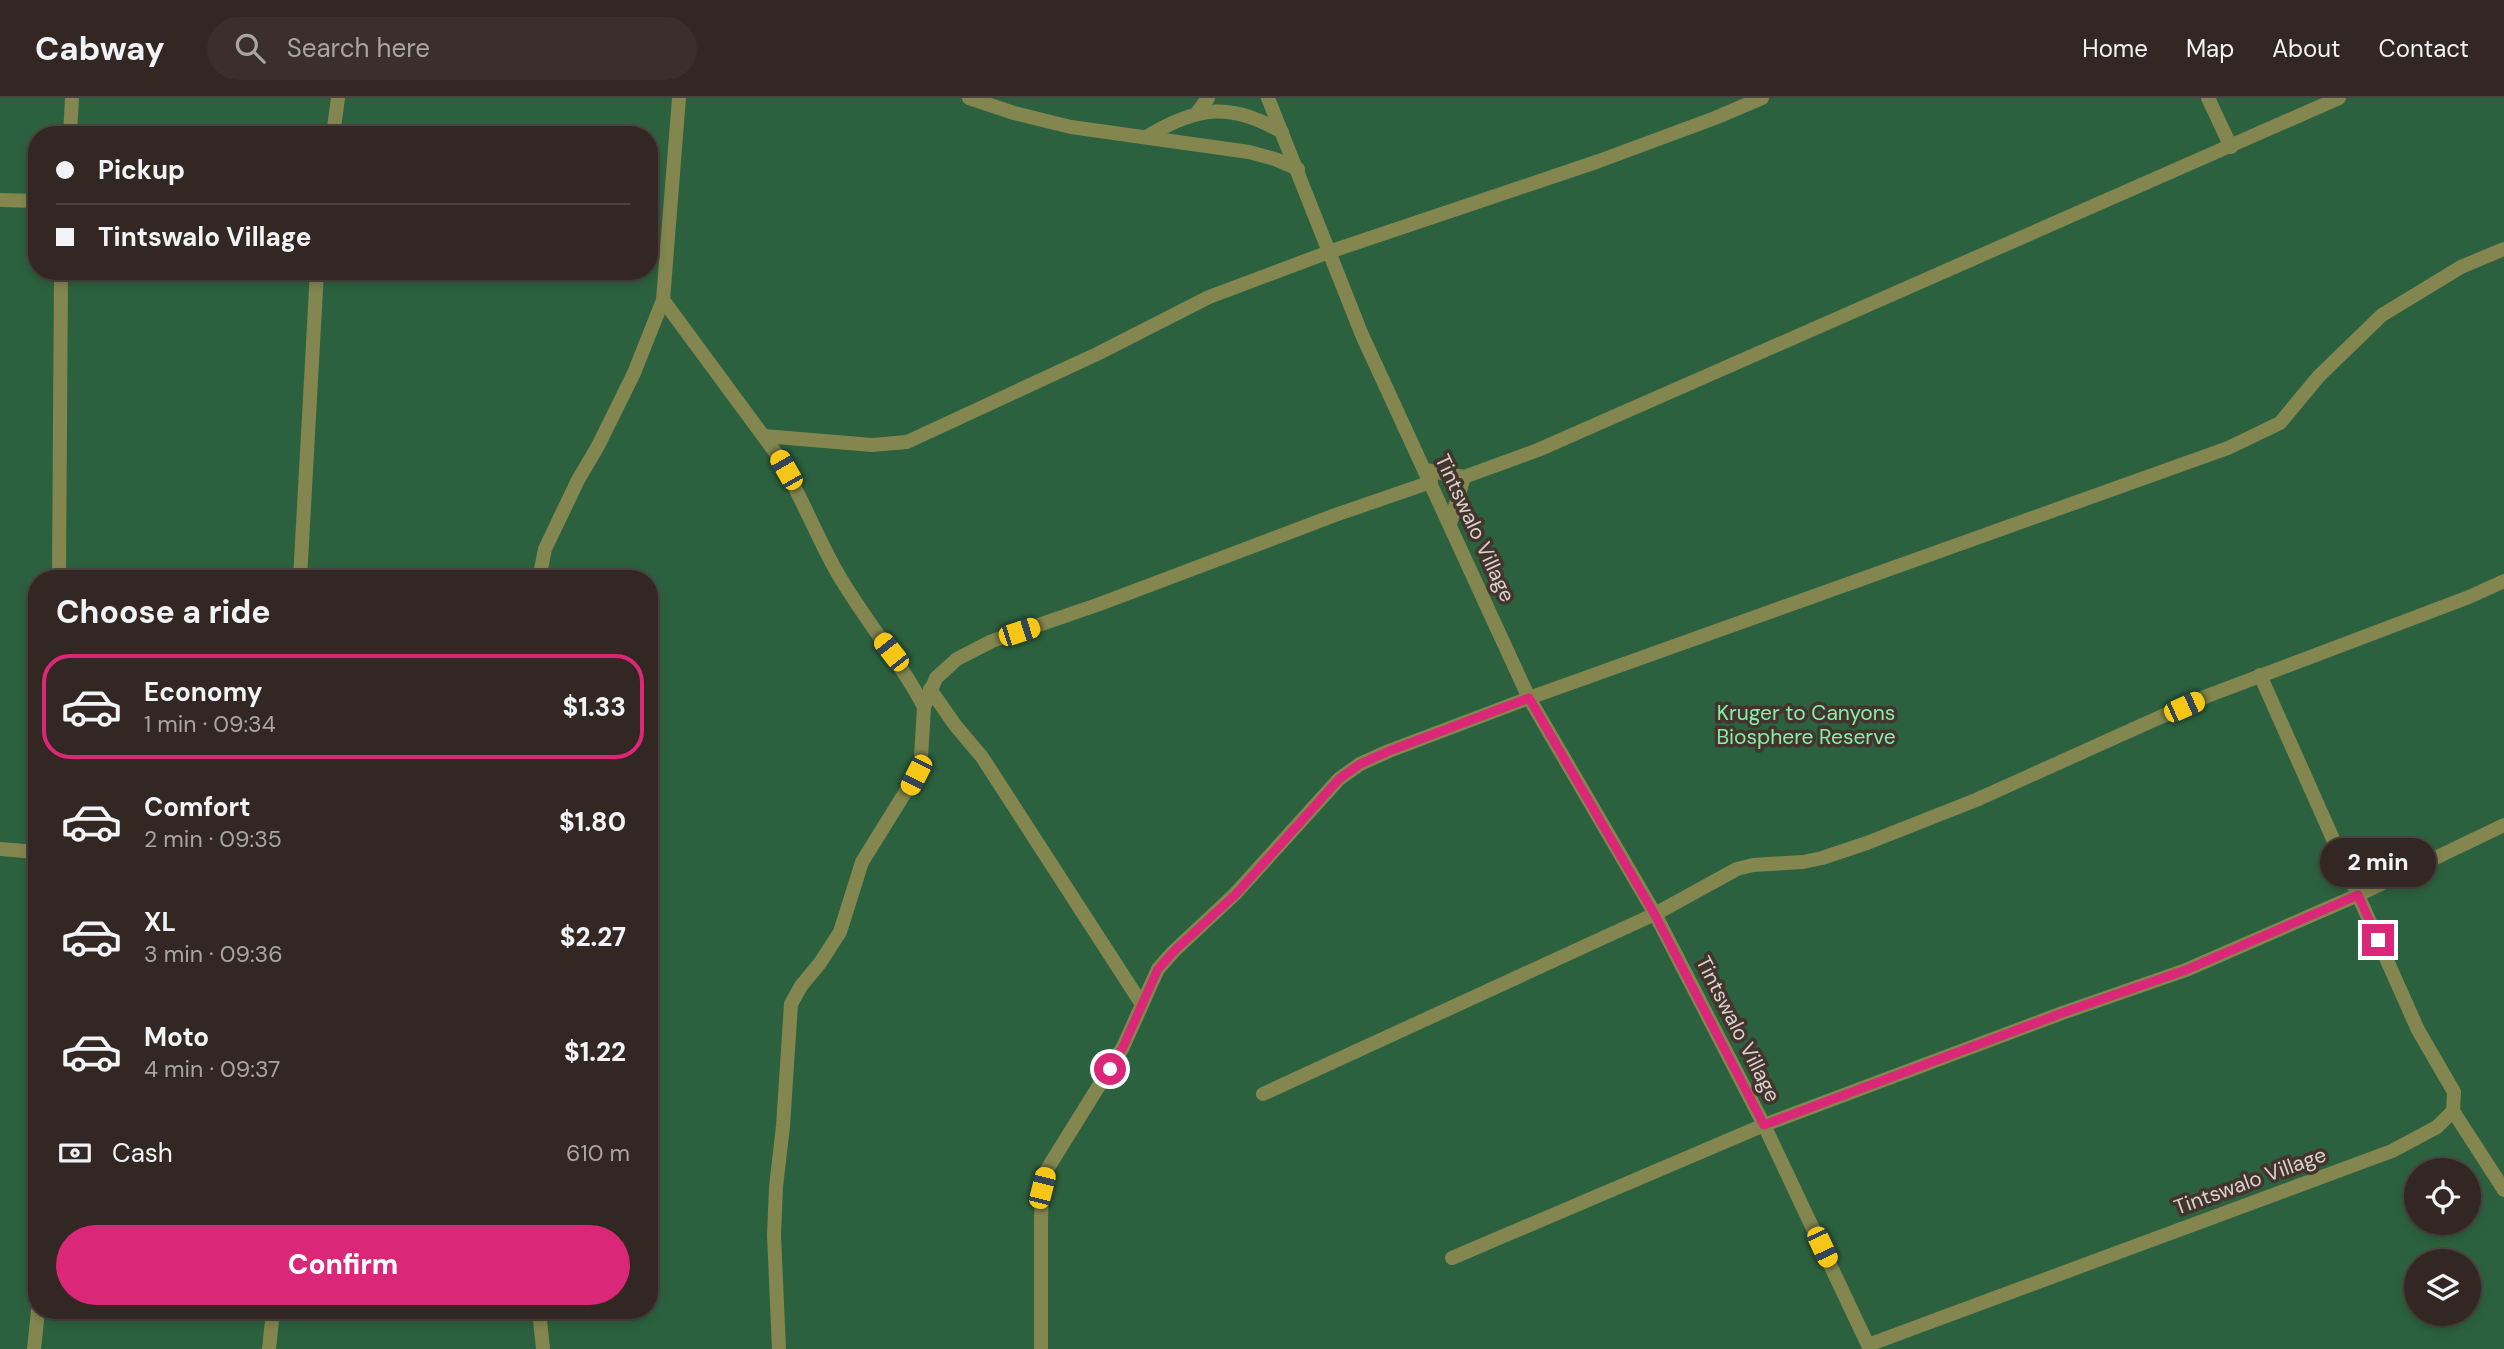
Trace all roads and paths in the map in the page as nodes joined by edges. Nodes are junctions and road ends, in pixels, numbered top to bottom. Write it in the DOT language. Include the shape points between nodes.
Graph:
graph roads {
  1 [pos="72,98"];
  2 [pos="338,98"];
  3 [pos="678,98"];
  4 [pos="969,98"];
  5 [pos="1208,98"];
  6 [pos="1268,98"];
  7 [pos="1762,98"];
  8 [pos="2207,98"];
  9 [pos="2339,98"];
  10 [pos="1197,113"];
  11 [pos="70,126"];
  12 [pos="334,126"];
  13 [pos="1282,132"];
  14 [pos="1148,136"];
  15 [pos="2231,147"];
  16 [pos="1298,169"];
  17 [pos="0,200"];
  18 [pos="28,202"];
  19 [pos="2504,249"];
  20 [pos="1329,252"];
  21 [pos="61,280"];
  22 [pos="317,280"];
  23 [pos="663,300"];
  24 [pos="764,436"];
  25 [pos="1428,476"];
  26 [pos="1464,477"];
  27 [pos="1450,524"];
  28 [pos="58,570"];
  29 [pos="300,570"];
  30 [pos="541,570"];
  31 [pos="2504,581"];
  32 [pos="2260,675"];
  33 [pos="930,689"];
  34 [pos="1529,698"];
  35 [pos="925,707"];
  36 [pos="2504,825"];
  37 [pos="0,849"];
  38 [pos="28,851"];
  39 [pos="2358,895"];
  40 [pos="1655,915"];
  41 [pos="1142,1003"];
  42 [pos="1263,1094"];
  43 [pos="2453,1111"];
  44 [pos="1764,1125"];
  45 [pos="2504,1190"];
  46 [pos="1452,1258"];
  47 [pos="37,1319"];
  48 [pos="272,1319"];
  49 [pos="540,1319"];
  50 [pos="1869,1347"];
  51 [pos="34,1349"];
  52 [pos="269,1349"];
  53 [pos="543,1349"];
  54 [pos="779,1349"];
  55 [pos="1041,1349"];
  1 -- 11 [label="street"];
  2 -- 12 [label="street"];
  3 -- 23 [label="street"];
  4 -- 14 [label="street" via="1071,127"];
  5 -- 10 [label="street"];
  6 -- 13 [label="street, Tintswalo Village"];
  7 -- 20 [label="street" via="1599,161"];
  8 -- 15 [label="street"];
  9 -- 15 [label="street"];
  10 -- 13 [label="street" via="1222,111 1259,118"];
  10 -- 14 [label="street"];
  13 -- 16 [label="street, Tintswalo Village"];
  14 -- 16 [label="street" via="1249,152"];
  15 -- 26 [label="street" via="1538,450"];
  16 -- 20 [label="street, Tintswalo Village"];
  17 -- 18 [label="street"];
  19 -- 34 [label="street" via="2461,267 2382,315 2319,376 2284,420 2228,449"];
  20 -- 24 [label="street" via="1209,297 906,442 872,445"];
  20 -- 25 [label="street, Tintswalo Village"];
  21 -- 28 [label="street"];
  22 -- 29 [label="street"];
  23 -- 24 [label="street"];
  23 -- 30 [label="street" via="634,373 545,549"];
  24 -- 35 [label="street" via="794,483 835,567"];
  25 -- 26 [label="street"];
  25 -- 27 [label="street, Tintswalo Village"];
  25 -- 33 [label="street" via="1338,514 975,648 945,668"];
  26 -- 27 [label="street"];
  27 -- 34 [label="street, Tintswalo Village"];
  31 -- 32 [label="street"];
  32 -- 39 [label="street"];
  32 -- 40 [label="street" via="1976,800 1822,858 1744,866"];
  33 -- 35 [label="street"];
  33 -- 41 [label="street" via="982,757"];
  34 -- 40 [label="street, Tintswalo Village"];
  34 -- 41 [label="street" via="1379,755 1339,779 1236,894 1158,969"];
  35 -- 54 [label="street" via="916,775 862,862 840,932 791,1004 774,1235"];
  36 -- 39 [label="street"];
  37 -- 38 [label="street"];
  39 -- 43 [label="street" via="2418,1030 2454,1092"];
  39 -- 44 [label="street" via="2186,970"];
  40 -- 42 [label="street"];
  40 -- 44 [label="street, Tintswalo Village"];
  41 -- 55 [label="street" via="1123,1047 1046,1171 1041,1221"];
  43 -- 45 [label="street"];
  43 -- 50 [label="street, Tintswalo Village" via="2437,1127 2392,1151"];
  44 -- 46 [label="street"];
  44 -- 50 [label="street, Tintswalo Village"];
  47 -- 51 [label="street"];
  48 -- 52 [label="street"];
  49 -- 53 [label="street"];
}
